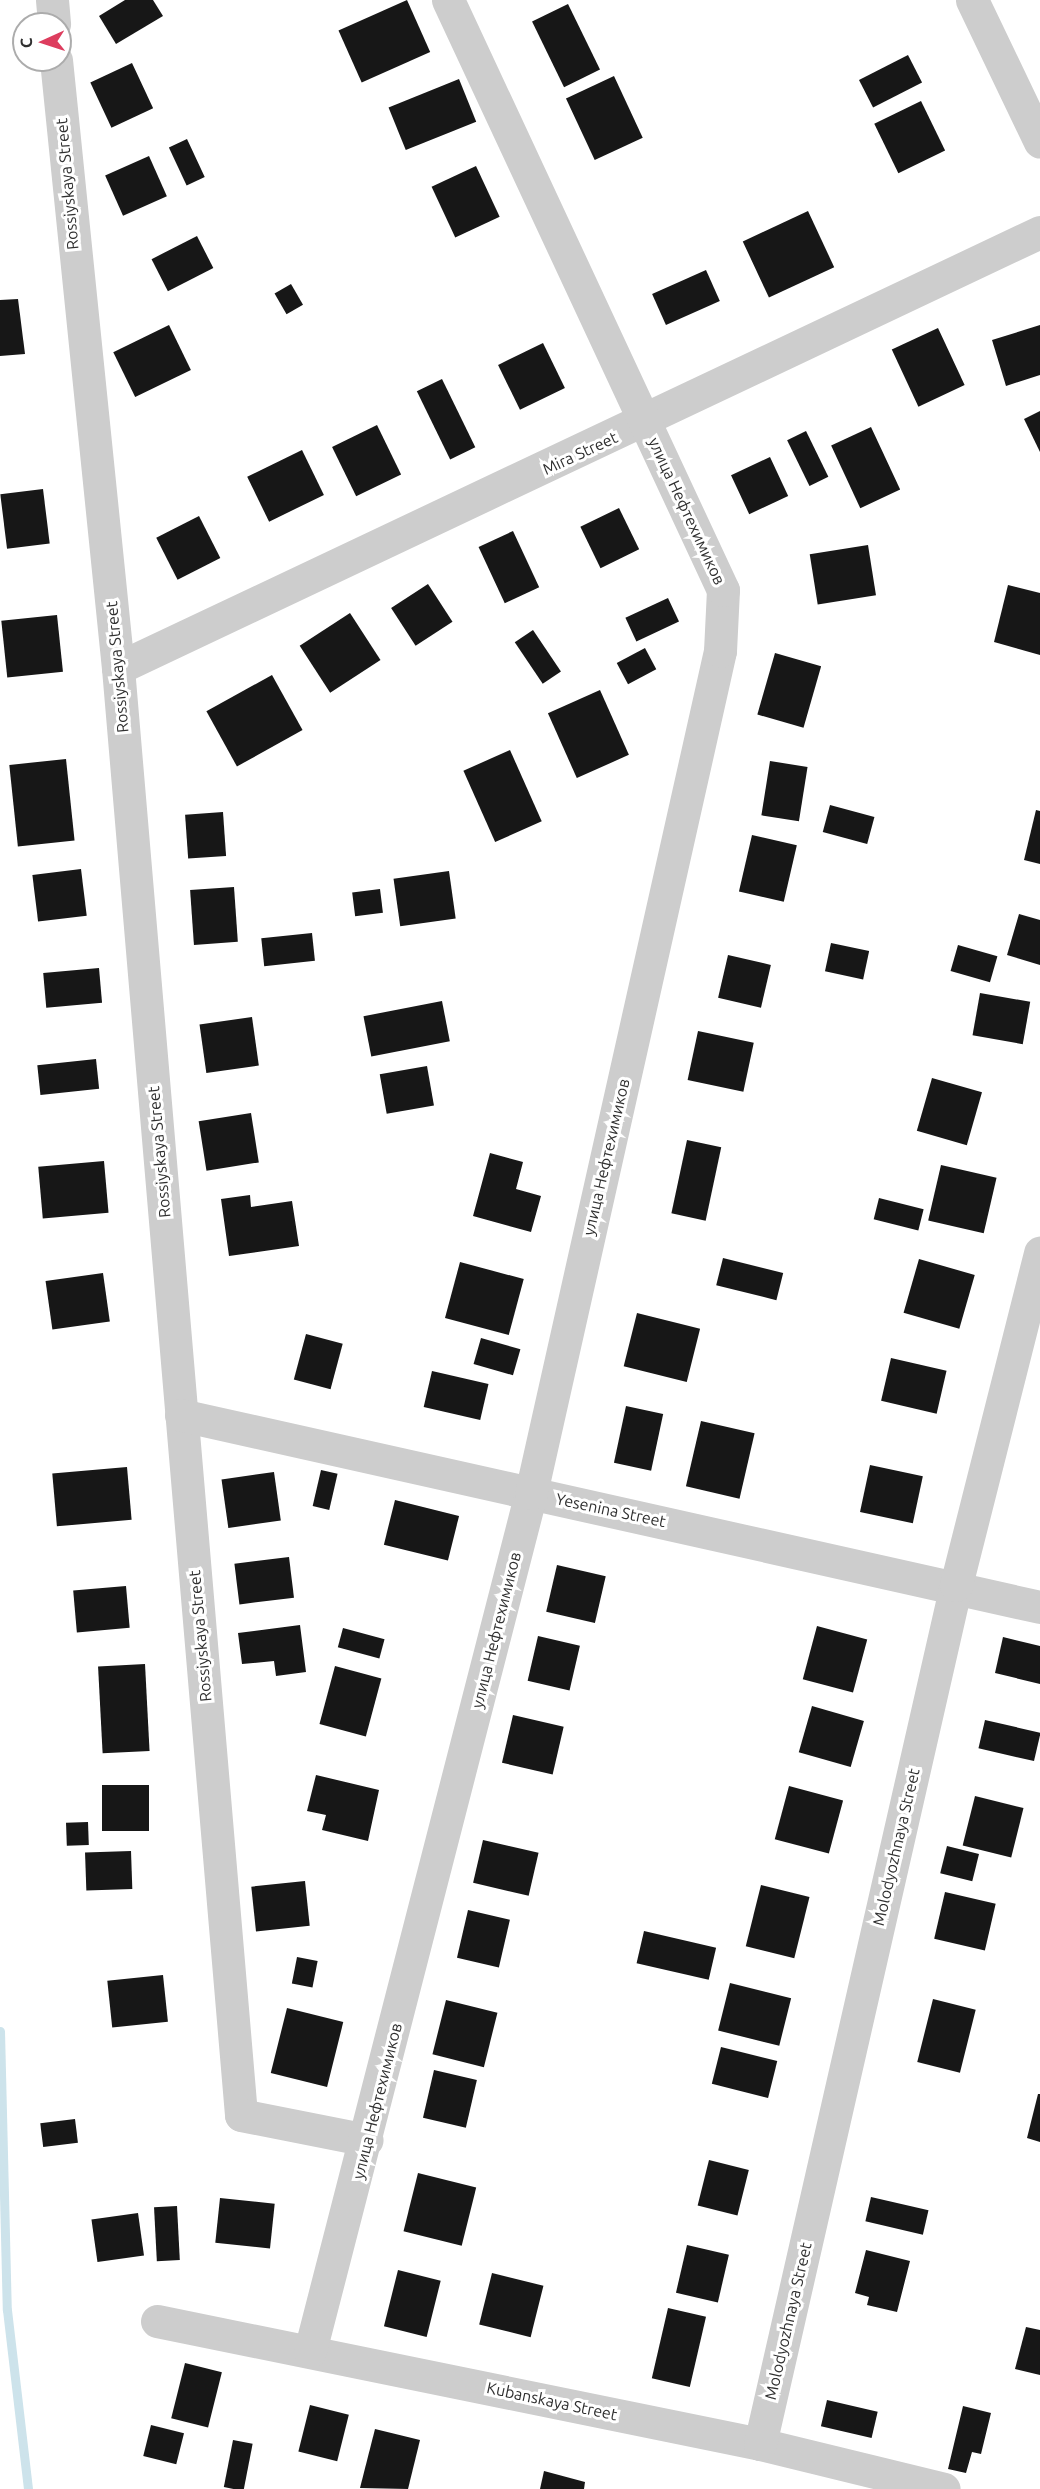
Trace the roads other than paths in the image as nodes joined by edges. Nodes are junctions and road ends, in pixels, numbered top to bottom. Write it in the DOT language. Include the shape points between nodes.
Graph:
graph roads {
  1 [pos="448,0"];
  2 [pos="972,0"];
  3 [pos="57,72"];
  4 [pos="1040,141"];
  5 [pos="1040,232"];
  6 [pos="646,423"];
  7 [pos="118,668"];
  8 [pos="1040,1252"];
  9 [pos="181,1415"];
  10 [pos="531,1493"];
  11 [pos="956,1585"];
  12 [pos="1040,1607"];
  13 [pos="368,2140"];
  14 [pos="157,2321"];
  15 [pos="310,2351"];
  16 [pos="760,2444"];
  17 [pos="944,2489"];
  1 -- 6 [label="street, улица Нефтехимиков"];
  2 -- 4 [label="street"];
  3 -- 7 [label="street, Rossiyskaya Street"];
  5 -- 6 [label="street, Mira Street"];
  6 -- 7 [label="street, Mira Street"];
  6 -- 10 [label="street, улица Нефтехимиков" via="723,590 720,651"];
  7 -- 9 [label="street, Rossiyskaya Street"];
  8 -- 11 [label="street, Molodyozhnaya Street"];
  9 -- 10 [label="street, Yesenina Street"];
  9 -- 13 [label="street, Rossiyskaya Street" via="241,2115"];
  10 -- 11 [label="street, Yesenina Street"];
  10 -- 13 [label="street, улица Нефтехимиков"];
  11 -- 12 [label="street, Yesenina Street"];
  11 -- 16 [label="street, Molodyozhnaya Street"];
  13 -- 15 [label="street, улица Нефтехимиков"];
  14 -- 15 [label="street, Kubanskaya Street"];
  15 -- 16 [label="street, Kubanskaya Street"];
  16 -- 17 [label="street, Kubanskaya Street"];
}
